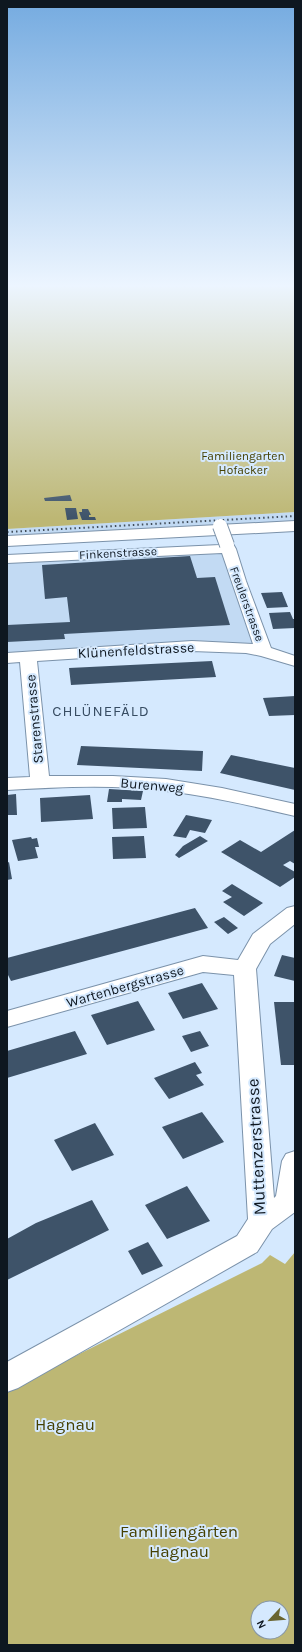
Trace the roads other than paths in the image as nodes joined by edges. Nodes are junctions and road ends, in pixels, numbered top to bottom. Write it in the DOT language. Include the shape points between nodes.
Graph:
graph roads {
  1 [pos="295,528"];
  2 [pos="214,532"];
  3 [pos="295,535"];
  4 [pos="7,541"];
  5 [pos="295,541"];
  6 [pos="228,547"];
  7 [pos="7,550"];
  8 [pos="7,559"];
  9 [pos="264,651"];
  10 [pos="28,656"];
  11 [pos="7,658"];
  12 [pos="295,662"];
  13 [pos="40,782"];
  14 [pos="7,784"];
  15 [pos="295,810"];
  16 [pos="295,913"];
  17 [pos="245,969"];
  18 [pos="7,1019"];
  19 [pos="295,1160"];
  20 [pos="262,1221"];
  21 [pos="7,1378"];
  1 -- 2 [label="highway"];
  2 -- 3 [label="highway"];
  2 -- 4 [label="highway"];
  2 -- 5 [label="highway"];
  2 -- 6 [label="street, Freulerstrasse, bridge"];
  2 -- 7 [label="highway"];
  6 -- 8 [label="street, Finkenstrasse"];
  6 -- 9 [label="street, Freulerstrasse"];
  9 -- 10 [label="street, Klünenfeldstrasse" via="192,646"];
  9 -- 12 [label="street, Freulerstrasse"];
  10 -- 11 [label="street, Klünenfeldstrasse"];
  10 -- 13 [label="street, Starenstrasse"];
  13 -- 14 [label="street, Burenweg"];
  13 -- 15 [label="street, Burenweg" via="148,783 207,791"];
  16 -- 17 [label="street, Muttenzerstrasse" via="260,938"];
  17 -- 18 [label="street, Wartenbergstrasse" via="203,964"];
  17 -- 20 [label="street, Muttenzerstrasse"];
  19 -- 20 [label="street" via="289,1202"];
  20 -- 21 [label="street, Muttenzerstrasse" via="246,1244"];
}
